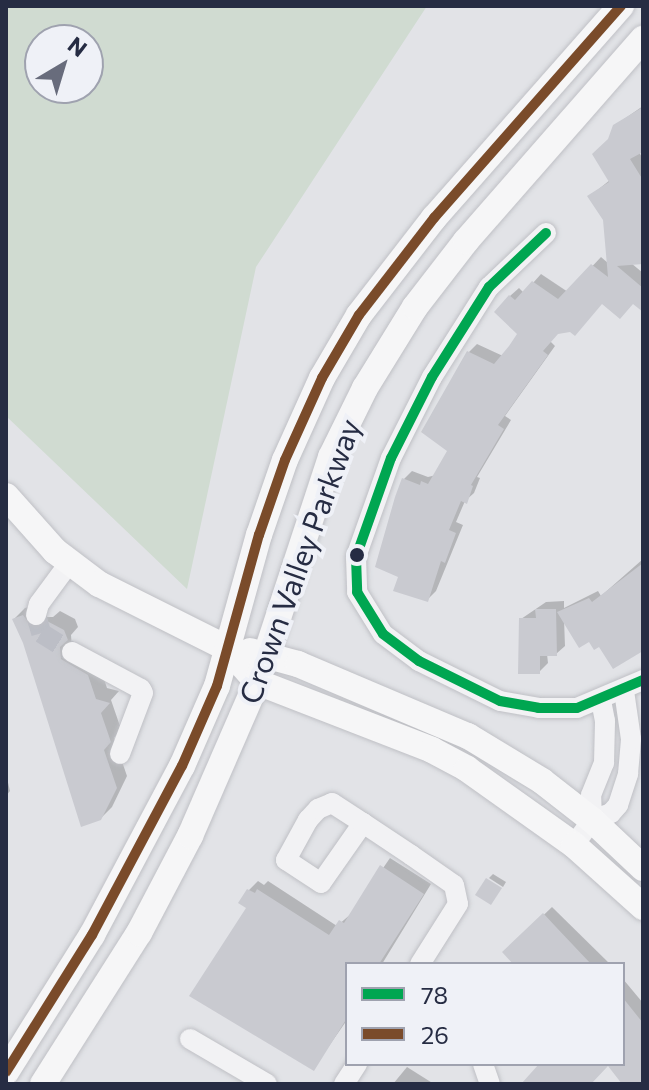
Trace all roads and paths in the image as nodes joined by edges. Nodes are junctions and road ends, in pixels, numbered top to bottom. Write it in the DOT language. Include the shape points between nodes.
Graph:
graph roads {
  1 [pos="621,6"];
  2 [pos="643,39"];
  3 [pos="546,233"];
  4 [pos="6,496"];
  5 [pos="70,562"];
  6 [pos="36,615"];
  7 [pos="227,648"];
  8 [pos="72,652"];
  9 [pos="267,653"];
  10 [pos="643,680"];
  11 [pos="257,682"];
  12 [pos="624,691"];
  13 [pos="601,700"];
  14 [pos="631,739"];
  15 [pos="604,741"];
  16 [pos="120,754"];
  17 [pos="592,820"];
  18 [pos="363,823"];
  19 [pos="574,845"];
  20 [pos="643,868"];
  21 [pos="643,907"];
  22 [pos="421,962"];
  23 [pos="190,1039"];
  24 [pos="356,1066"];
  25 [pos="6,1072"];
  26 [pos="43,1084"];
  27 [pos="267,1084"];
  28 [pos="344,1084"];
  1 -- 7 [label="main road, Crown Valley Parkway" via="434,218 359,315 322,378 285,460"];
  2 -- 9 [label="main road, Crown Valley Parkway" via="466,241 387,351 331,457"];
  3 -- 13 [label="street" via="489,287 432,377 391,458 356,557 357,592 383,634 459,683 500,701 538,708 577,708"];
  4 -- 5 [label="main road"];
  5 -- 6 [label="street"];
  5 -- 7 [label="main road" via="99,584"];
  7 -- 9 [label="main road"];
  7 -- 11 [label="main road"];
  7 -- 25 [label="main road, Crown Valley Parkway" via="217,686 182,766 128,872"];
  8 -- 16 [label="street" via="143,693"];
  9 -- 11 [label="main road, Crown Valley Parkway"];
  9 -- 17 [label="main road" via="468,736 542,781"];
  10 -- 12 [label="street"];
  11 -- 19 [label="main road" via="432,750"];
  11 -- 26 [label="main road, Crown Valley Parkway" via="174,868 106,988"];
  12 -- 13 [label="street"];
  12 -- 14 [label="street"];
  13 -- 15 [label="street"];
  14 -- 15 [label="street"];
  14 -- 17 [label="street" via="618,805"];
  15 -- 17 [label="street" via="604,763 591,795"];
  17 -- 19 [label="street"];
  17 -- 20 [label="main road"];
  18 -- 22 [label="street" via="454,885 459,895"];
  19 -- 21 [label="main road"];
  23 -- 27 [label="street"];
  24 -- 28 [label="street"];
}
